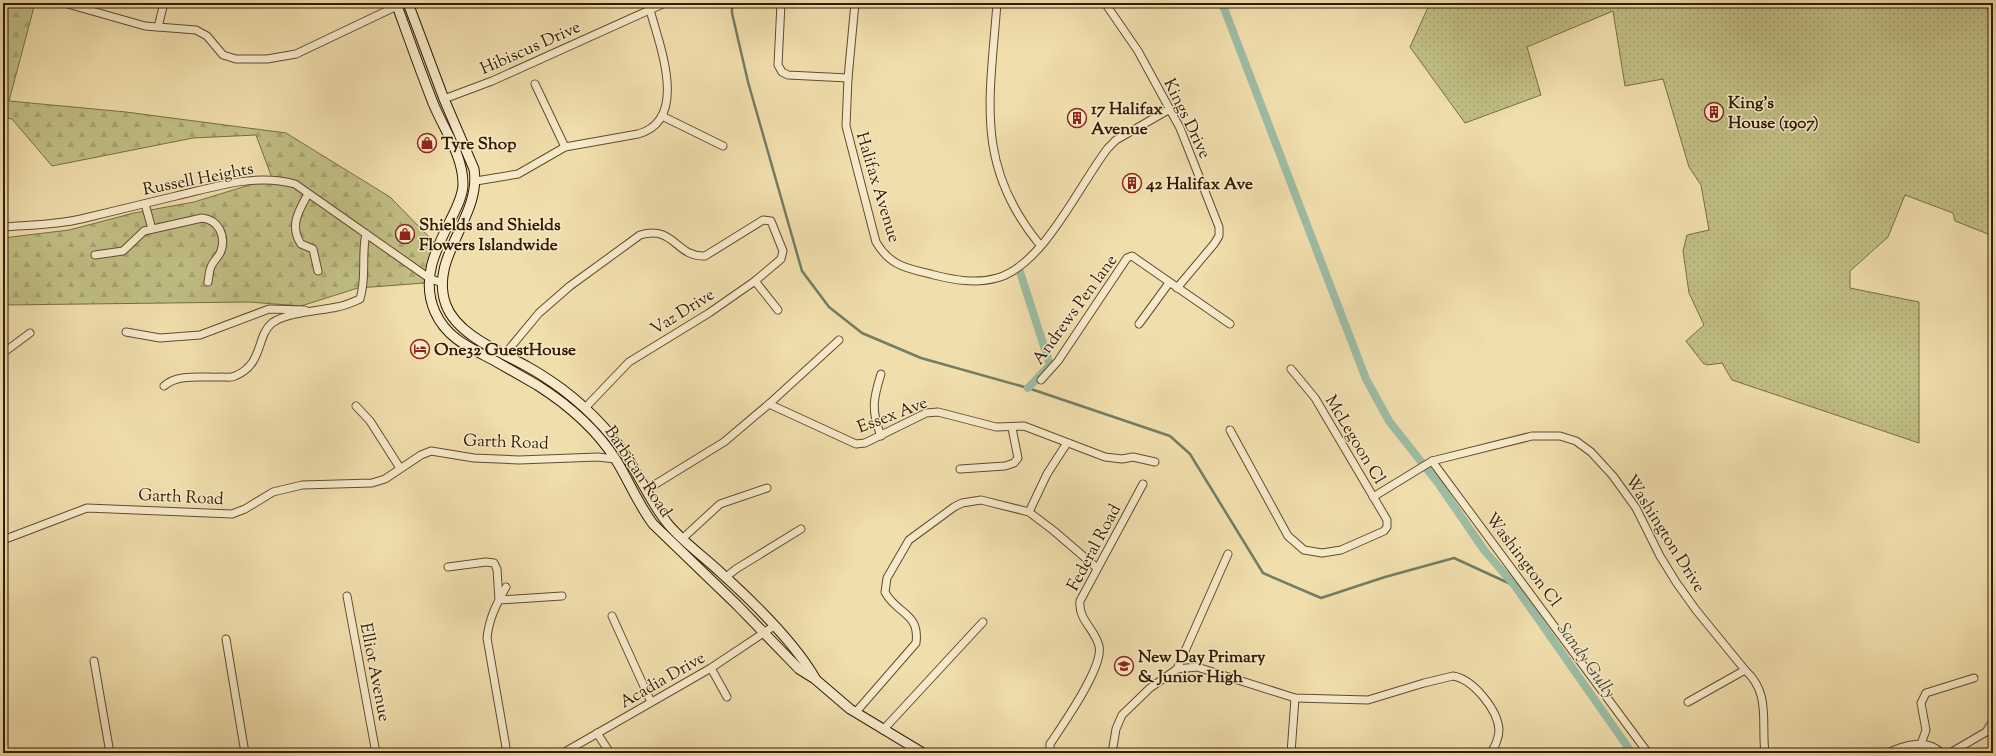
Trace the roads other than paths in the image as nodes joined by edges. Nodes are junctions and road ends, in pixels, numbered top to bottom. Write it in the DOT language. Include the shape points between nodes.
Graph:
graph roads {
  1 [pos="64,3"];
  2 [pos="164,3"];
  3 [pos="408,3"];
  4 [pos="665,3"];
  5 [pos="781,3"];
  6 [pos="855,3"];
  7 [pos="997,3"];
  8 [pos="1105,3"];
  9 [pos="397,5"];
  10 [pos="650,10"];
  11 [pos="158,27"];
  12 [pos="848,78"];
  13 [pos="535,84"];
  14 [pos="444,99"];
  15 [pos="1170,109"];
  16 [pos="662,116"];
  17 [pos="723,146"];
  18 [pos="565,147"];
  19 [pos="476,181"];
  20 [pos="308,194"];
  21 [pos="146,204"];
  22 [pos="3,227"];
  23 [pos="152,229"];
  24 [pos="366,234"];
  25 [pos="1040,245"];
  26 [pos="95,255"];
  27 [pos="318,271"];
  28 [pos="429,278"];
  29 [pos="755,281"];
  30 [pos="208,282"];
  31 [pos="442,283"];
  32 [pos="1170,283"];
  33 [pos="1177,288"];
  34 [pos="313,310"];
  35 [pos="778,310"];
  36 [pos="1139,324"];
  37 [pos="1230,324"];
  38 [pos="126,332"];
  39 [pos="30,333"];
  40 [pos="839,340"];
  41 [pos="3,353"];
  42 [pos="505,354"];
  43 [pos="1291,369"];
  44 [pos="881,374"];
  45 [pos="1041,380"];
  46 [pos="164,386"];
  47 [pos="769,404"];
  48 [pos="356,406"];
  49 [pos="585,408"];
  50 [pos="1012,428"];
  51 [pos="1230,430"];
  52 [pos="881,436"];
  53 [pos="1067,443"];
  54 [pos="615,459"];
  55 [pos="1432,461"];
  56 [pos="1155,462"];
  57 [pos="400,468"];
  58 [pos="960,469"];
  59 [pos="1143,484"];
  60 [pos="767,488"];
  61 [pos="646,490"];
  62 [pos="1373,497"];
  63 [pos="1029,512"];
  64 [pos="801,529"];
  65 [pos="682,539"];
  66 [pos="3,540"];
  67 [pos="1228,554"];
  68 [pos="448,567"];
  69 [pos="1097,568"];
  70 [pos="726,577"];
  71 [pos="506,587"];
  72 [pos="347,596"];
  73 [pos="562,596"];
  74 [pos="499,600"];
  75 [pos="612,616"];
  76 [pos="983,622"];
  77 [pos="774,626"];
  78 [pos="765,632"];
  79 [pos="226,639"];
  80 [pos="94,661"];
  81 [pos="711,668"];
  82 [pos="1177,669"];
  83 [pos="1745,670"];
  84 [pos="1974,678"];
  85 [pos="815,679"];
  86 [pos="727,697"];
  87 [pos="1295,698"];
  88 [pos="651,702"];
  89 [pos="1688,702"];
  90 [pos="856,712"];
  91 [pos="1993,721"];
  92 [pos="883,730"];
  93 [pos="597,733"];
  94 [pos="1921,744"];
  95 [pos="110,753"];
  96 [pos="245,753"];
  97 [pos="376,753"];
  98 [pos="507,753"];
  99 [pos="562,753"];
  100 [pos="610,753"];
  101 [pos="922,753"];
  102 [pos="1050,753"];
  103 [pos="1112,753"];
  104 [pos="1291,753"];
  105 [pos="1490,753"];
  106 [pos="1648,753"];
  107 [pos="1765,753"];
  108 [pos="1888,753"];
  109 [pos="1941,753"];
  110 [pos="1950,753"];
  1 -- 11 [label="street" via="144,26"];
  2 -- 11 [label="street"];
  3 -- 14 [label="main road, Barbican Road"];
  4 -- 10 [label="street, Hibiscus Drive"];
  5 -- 12 [label="street" via="778,65 782,72 788,75"];
  6 -- 12 [label="street, Halifax Avenue"];
  7 -- 25 [label="street" via="990,109 991,137 998,169 1008,196 1016,213"];
  8 -- 15 [label="street, Kings Drive" via="1138,51"];
  9 -- 11 [label="street" via="296,54 267,59 236,59 223,55 207,36 196,30"];
  9 -- 28 [label="main road, Barbican Road" via="462,174 461,194 436,249"];
  10 -- 14 [label="street, Hibiscus Drive" via="492,81"];
  10 -- 16 [label="street" via="668,84 668,100"];
  12 -- 25 [label="street, Halifax Avenue" via="845,117 847,132 876,242 884,254 899,266 957,281 981,280 997,278 1014,270"];
  13 -- 18 [label="street"];
  14 -- 19 [label="main road, Barbican Road" via="474,169"];
  15 -- 25 [label="street, Halifax Avenue" via="1116,140 1108,148 1050,235"];
  15 -- 33 [label="street, Kings Drive" via="1198,170 1219,226 1219,236"];
  16 -- 17 [label="street"];
  16 -- 18 [label="street" via="647,132"];
  18 -- 19 [label="street" via="518,174"];
  19 -- 31 [label="main road, Barbican Road" via="469,208 446,264"];
  20 -- 21 [label="street, Russell Heights" via="295,184 278,180 242,181"];
  20 -- 24 [label="street, Russell Heights"];
  20 -- 27 [label="street" via="294,223 301,244 313,249"];
  21 -- 22 [label="street, Russell Heights" via="115,209 80,220"];
  21 -- 23 [label="street"];
  23 -- 26 [label="street" via="141,234 123,251"];
  23 -- 30 [label="street" via="202,218 216,222 223,241 220,253 210,268"];
  24 -- 28 [label="street, Russell Heights"];
  24 -- 34 [label="street" via="363,247 365,286 360,299 339,307"];
  28 -- 31 [label="street, Russell Heights"];
  28 -- 54 [label="main road, Barbican Road" via="434,311 450,335 463,345 555,397 597,435"];
  29 -- 35 [label="street"];
  29 -- 42 [label="street, Vaz Drive" via="781,259 783,251 771,221 765,219 705,256 696,257 662,233 650,232 640,235 570,286 539,313"];
  29 -- 49 [label="street, Vaz Drive" via="709,313 629,362"];
  31 -- 42 [label="main road, Barbican Road" via="446,306 455,321 468,332"];
  32 -- 33 [label="street, Andrews Pen lane"];
  32 -- 36 [label="street"];
  32 -- 45 [label="street, Andrews Pen lane" via="1137,258 1127,258 1058,361"];
  33 -- 37 [label="street, Andrews Pen lane"];
  34 -- 38 [label="street" via="269,310 200,335 160,338"];
  34 -- 46 [label="street" via="272,323 266,331 256,358 234,377 177,378"];
  39 -- 41 [label="street"];
  40 -- 47 [label="street"];
  42 -- 49 [label="main road, Barbican Road" via="562,389"];
  43 -- 62 [label="street, McLegoon Cl" via="1315,398"];
  44 -- 52 [label="street" via="875,393 873,413"];
  47 -- 52 [label="street, Essex Ave" via="856,444 865,444"];
  47 -- 61 [label="street" via="724,442"];
  48 -- 57 [label="street" via="370,421"];
  49 -- 61 [label="main road, Barbican Road" via="623,450"];
  50 -- 52 [label="street, Essex Ave" via="996,427 932,412"];
  50 -- 53 [label="street, Essex Ave" via="1024,426"];
  50 -- 58 [label="street" via="1018,458 1014,463"];
  51 -- 62 [label="street, McLegoon Cl" via="1288,536 1304,550 1322,553 1341,550 1381,533 1387,527 1387,520"];
  53 -- 56 [label="street, Essex Ave" via="1104,457 1134,457"];
  53 -- 63 [label="street" via="1047,474"];
  54 -- 57 [label="street, Garth Road" via="598,457 519,460 474,458 431,451"];
  54 -- 78 [label="main road, Barbican Road" via="653,524"];
  55 -- 62 [label="street, Washington Drive"];
  55 -- 83 [label="street, Washington Drive" via="1532,436 1560,436 1585,447 1613,476 1636,508 1676,582"];
  55 -- 106 [label="street, Washington Cl"];
  57 -- 66 [label="street, Garth Road" via="385,479 372,483 302,485 273,492 232,514 87,508"];
  59 -- 69 [label="street, Federal Road"];
  60 -- 65 [label="street" via="720,504"];
  61 -- 65 [label="main road, Barbican Road" via="656,509"];
  63 -- 69 [label="street"];
  63 -- 90 [label="street" via="981,500 962,503 909,540 888,578 885,592 916,626 916,643"];
  64 -- 70 [label="street" via="736,568"];
  65 -- 70 [label="main road, Barbican Road"];
  67 -- 82 [label="street"];
  68 -- 74 [label="street" via="494,563 497,568"];
  69 -- 102 [label="street, Federal Road" via="1085,590 1079,609 1099,645 1099,657 1080,699 1050,744"];
  70 -- 77 [label="main road, Barbican Road"];
  71 -- 74 [label="street"];
  72 -- 97 [label="street, Elliot Avenue"];
  73 -- 74 [label="street"];
  74 -- 98 [label="street" via="488,625 487,638"];
  75 -- 88 [label="street"];
  76 -- 92 [label="street"];
  77 -- 78 [label="street, Acadia Drive"];
  77 -- 85 [label="main road, Barbican Road" via="804,660"];
  78 -- 81 [label="street, Acadia Drive"];
  78 -- 85 [label="main road, Barbican Road" via="799,669"];
  79 -- 96 [label="street"];
  80 -- 95 [label="street"];
  81 -- 86 [label="street"];
  81 -- 88 [label="street, Acadia Drive"];
  82 -- 87 [label="street" via="1197,667"];
  82 -- 103 [label="street" via="1150,688 1122,716 1116,729"];
  83 -- 89 [label="street"];
  83 -- 107 [label="street, Washington Drive" via="1754,678 1762,695"];
  84 -- 94 [label="street" via="1926,693 1921,703 1926,730"];
  85 -- 90 [label="main road, Barbican Road"];
  87 -- 104 [label="street"];
  87 -- 105 [label="street" via="1368,700 1424,682 1458,677 1473,685 1494,714 1499,730"];
  88 -- 93 [label="street, Acadia Drive"];
  90 -- 92 [label="main road, Barbican Road"];
  91 -- 110 [label="street" via="1986,732"];
  92 -- 101 [label="main road, Barbican Road"];
  93 -- 99 [label="street, Acadia Drive"];
  93 -- 100 [label="street"];
  94 -- 108 [label="street"];
  94 -- 109 [label="street" via="1933,746"];
}
